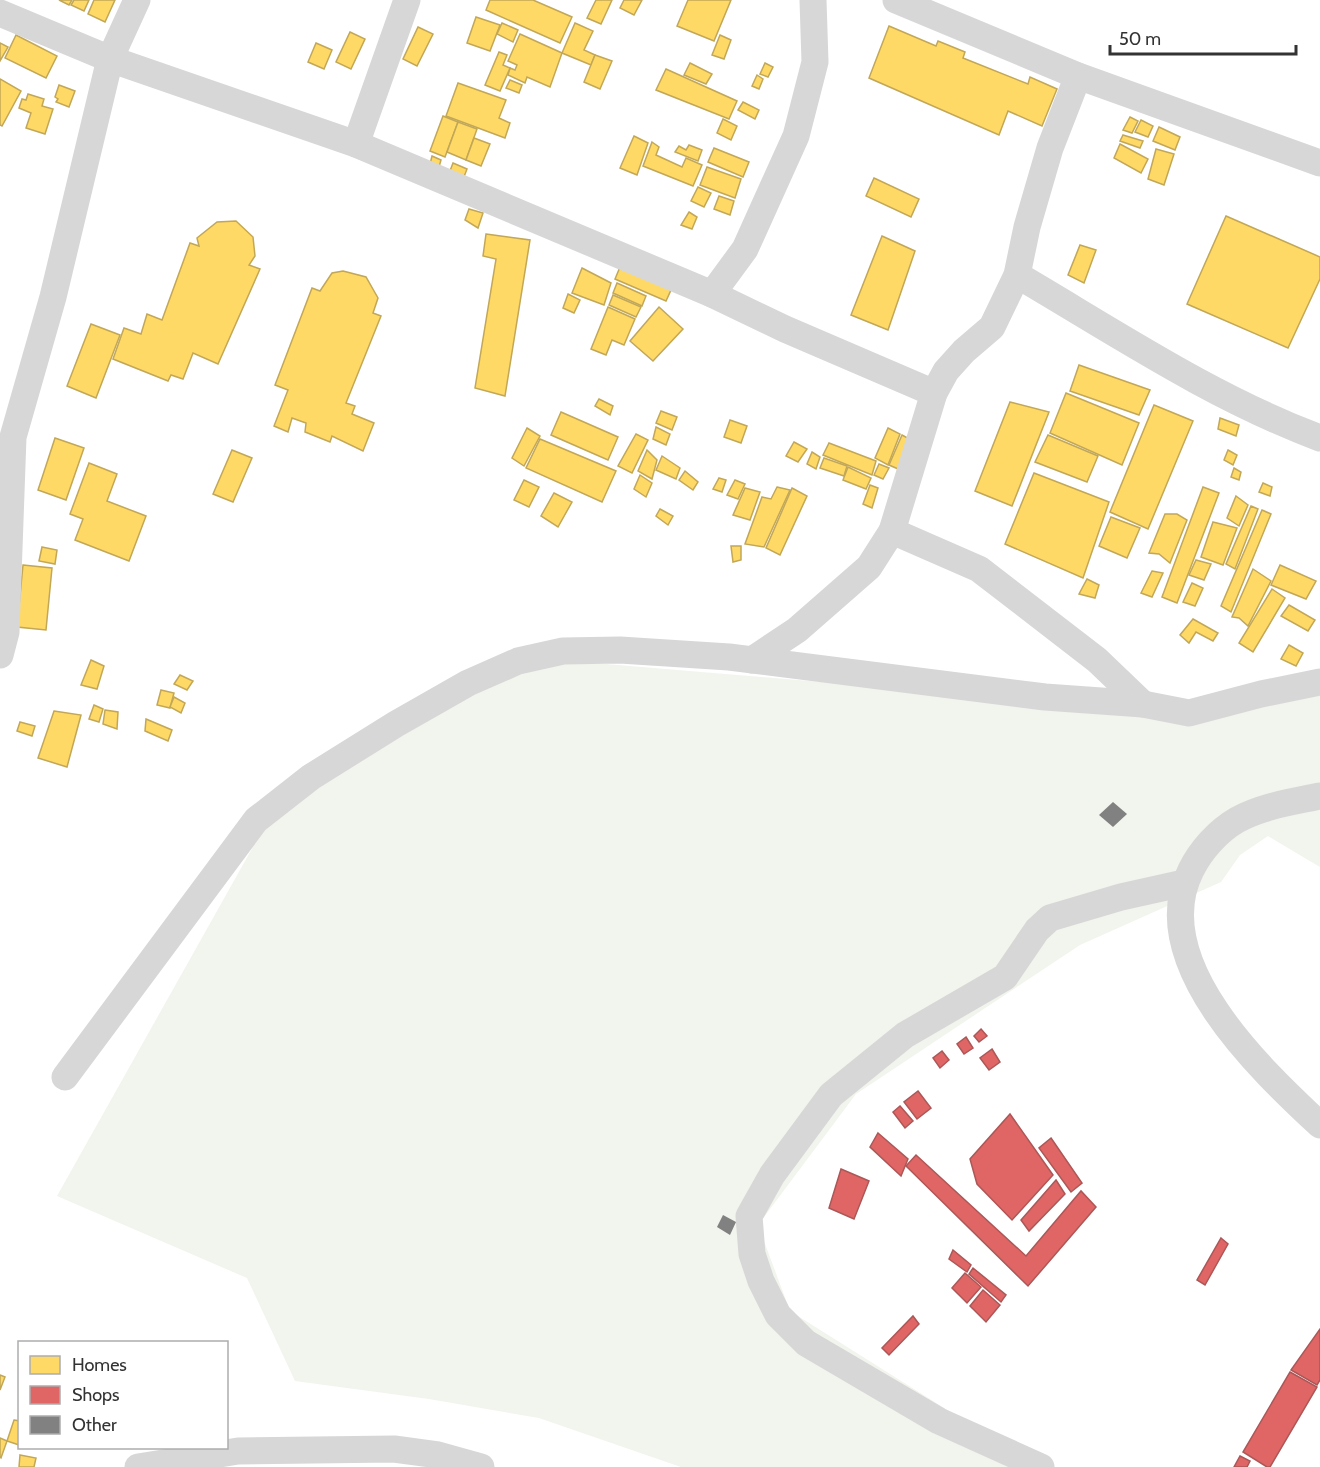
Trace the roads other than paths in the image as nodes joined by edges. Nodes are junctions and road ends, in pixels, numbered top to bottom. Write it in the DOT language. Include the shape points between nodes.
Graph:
graph roads {
  1 [pos="137,0"];
  2 [pos="407,0"];
  3 [pos="813,0"];
  4 [pos="897,0"];
  5 [pos="0,13"];
  6 [pos="110,59"];
  7 [pos="1078,76"];
  8 [pos="356,144"];
  9 [pos="1320,163"];
  10 [pos="1017,275"];
  11 [pos="712,294"];
  12 [pos="934,393"];
  13 [pos="1320,438"];
  14 [pos="892,531"];
  15 [pos="0,655"];
  16 [pos="752,660"];
  17 [pos="1320,682"];
  18 [pos="1143,704"];
  19 [pos="1320,796"];
  20 [pos="1184,883"];
  21 [pos="65,1077"];
  22 [pos="1320,1125"];
  23 [pos="238,1459"];
  24 [pos="138,1467"];
  25 [pos="481,1467"];
  26 [pos="1041,1467"];
  1 -- 6 [label="street"];
  2 -- 8 [label="street"];
  3 -- 11 [label="street" via="815,62 796,136 745,249"];
  4 -- 7 [label="street"];
  5 -- 6 [label="street"];
  6 -- 8 [label="street"];
  6 -- 15 [label="street" via="53,297 13,437 6,632"];
  7 -- 9 [label="street"];
  7 -- 10 [label="street" via="1050,148"];
  8 -- 11 [label="street"];
  10 -- 12 [label="street" via="992,327 946,371"];
  10 -- 13 [label="street" via="1187,374 1271,419"];
  11 -- 12 [label="street"];
  12 -- 14 [label="street"];
  14 -- 16 [label="street" via="869,567 797,630"];
  14 -- 18 [label="street" via="979,569 1097,660"];
  16 -- 18 [label="street" via="1045,696"];
  16 -- 21 [label="street" via="620,650 563,651 518,661 396,724 311,777 256,820"];
  17 -- 18 [label="street" via="1189,713"];
  19 -- 20 [label="street" via="1269,807 1236,820 1197,857"];
  20 -- 22 [label="street" via="1179,915 1185,944 1209,1001 1274,1082"];
  20 -- 26 [label="street" via="1050,918 1037,930 1005,977 905,1035 831,1095 772,1175 749,1215 752,1254 761,1281 778,1315 806,1343 939,1421"];
  23 -- 24 [label="street"];
  23 -- 25 [label="street" via="394,1449 438,1455"];
}
